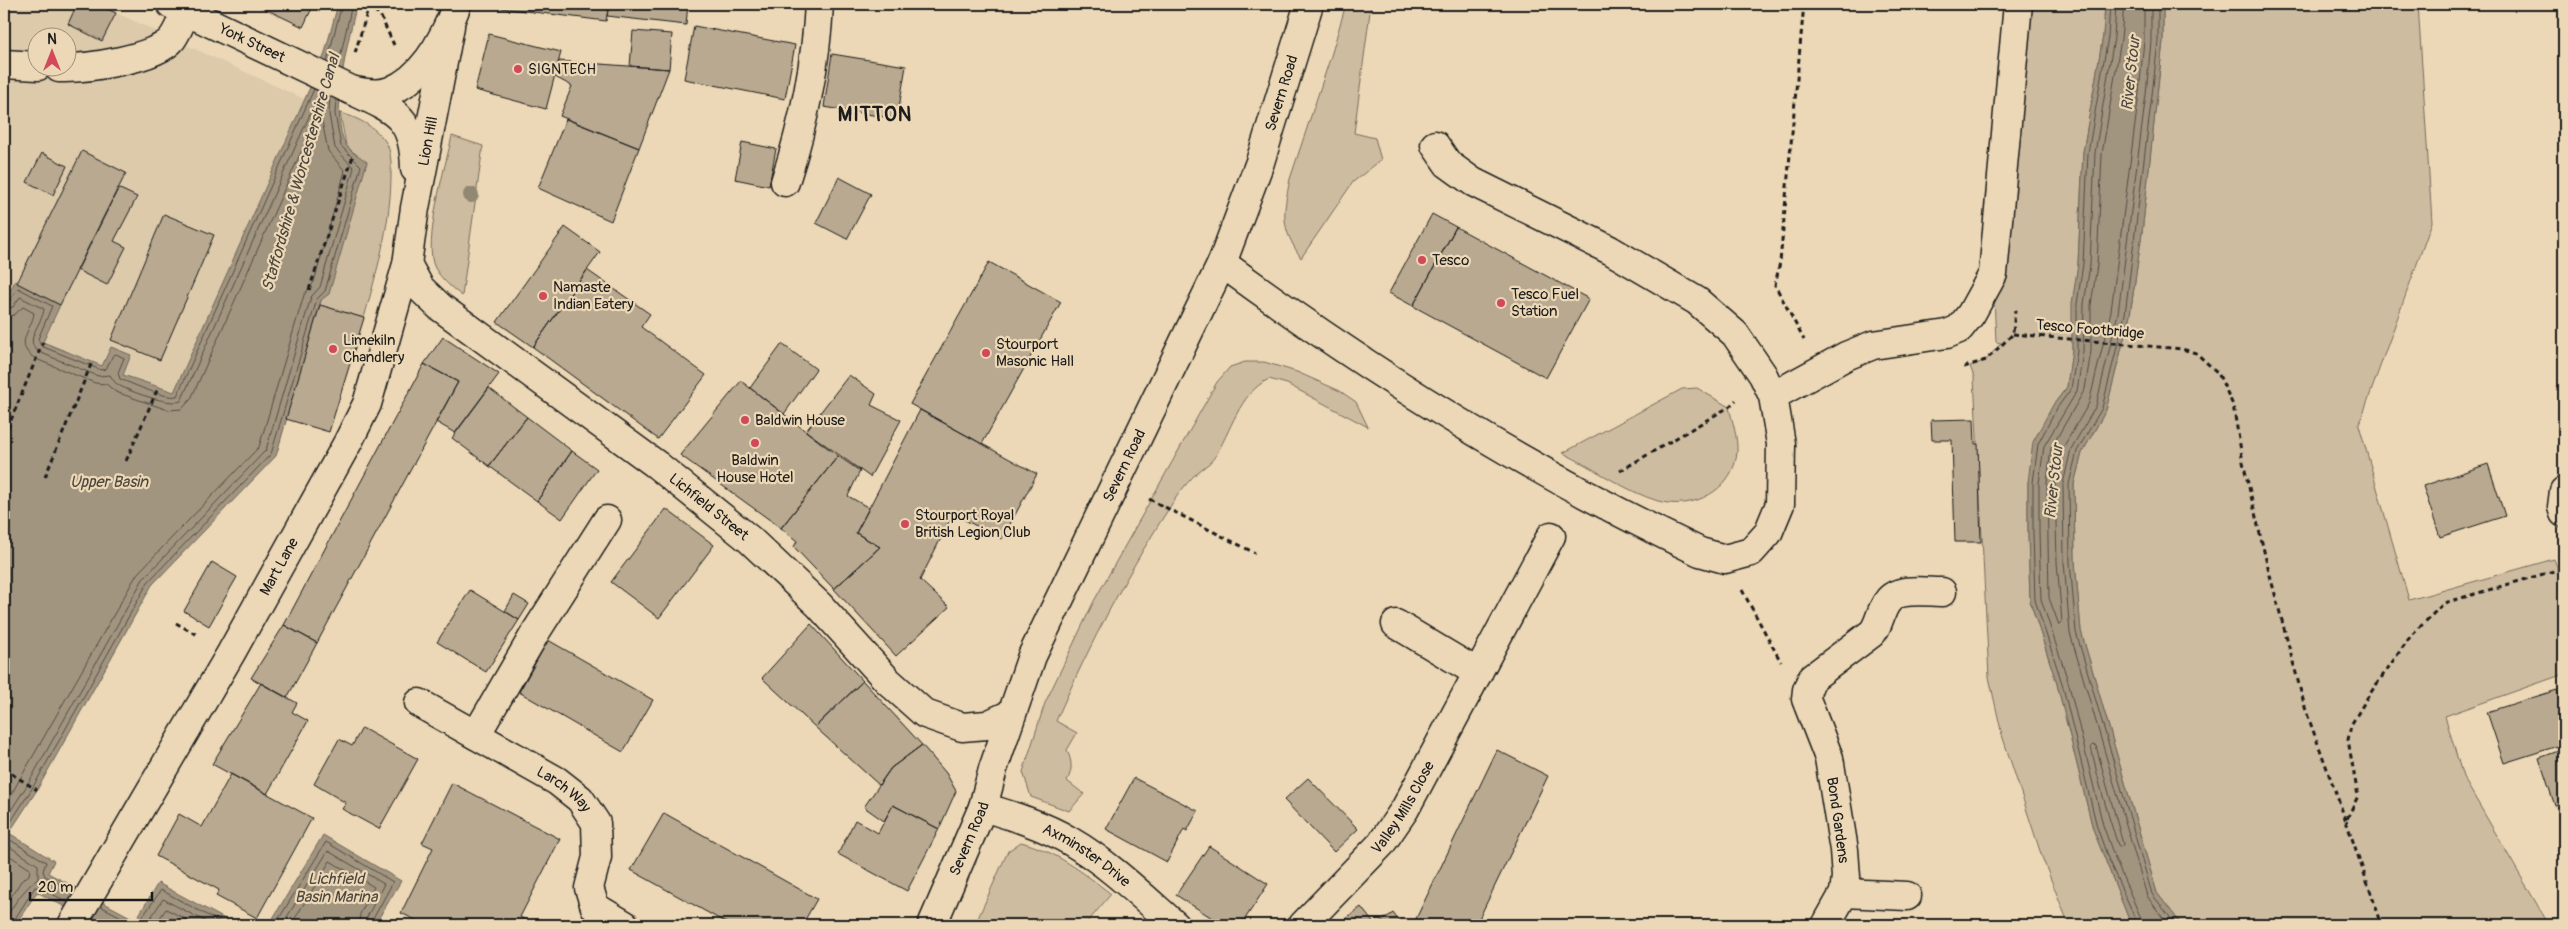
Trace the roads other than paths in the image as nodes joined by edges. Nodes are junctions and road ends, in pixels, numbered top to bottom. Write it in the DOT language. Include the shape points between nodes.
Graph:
graph roads {
  1 [pos="819,4"];
  2 [pos="1309,4"];
  3 [pos="2018,4"];
  4 [pos="190,9"];
  5 [pos="454,12"];
  6 [pos="4,64"];
  7 [pos="28,65"];
  8 [pos="78,66"];
  9 [pos="351,90"];
  10 [pos="1435,145"];
  11 [pos="785,182"];
  12 [pos="416,208"];
  13 [pos="1222,263"];
  14 [pos="407,264"];
  15 [pos="1768,385"];
  16 [pos="2564,491"];
  17 [pos="2564,513"];
  18 [pos="607,520"];
  19 [pos="1551,536"];
  20 [pos="1942,592"];
  21 [pos="1396,624"];
  22 [pos="1478,673"];
  23 [pos="419,703"];
  24 [pos="1011,714"];
  25 [pos="476,735"];
  26 [pos="983,807"];
  27 [pos="1844,893"];
  28 [pos="1907,896"];
  29 [pos="72,925"];
  30 [pos="625,925"];
  31 [pos="932,925"];
  32 [pos="1175,925"];
  33 [pos="1304,925"];
  34 [pos="1826,925"];
  1 -- 11 [label="street" via="814,64 799,139"];
  2 -- 13 [label="street, Severn Road" via="1260,162"];
  3 -- 15 [label="street" via="1993,274 1971,314 1959,329 1947,334 1873,345"];
  4 -- 8 [label="street" via="172,40 150,53 107,64"];
  4 -- 9 [label="street, York Street"];
  5 -- 9 [label="street, Lion Hill" via="438,47 407,80 388,92 371,94"];
  5 -- 12 [label="street, Lion Hill"];
  6 -- 7 [label="street"];
  9 -- 12 [label="street, York Street" via="384,106 407,127 415,143"];
  10 -- 15 [label="street" via="1448,164 1473,182 1610,250 1697,301 1735,334"];
  12 -- 14 [label="street, Lion Hill"];
  13 -- 15 [label="street" via="1380,375 1541,471 1668,537 1725,559 1751,552 1768,533 1780,504 1781,444"];
  13 -- 24 [label="street, Severn Road" via="1032,656"];
  14 -- 24 [label="street, Lichfield Street" via="420,288 440,307 668,473 749,539 819,605 888,681 926,714 962,726 987,725"];
  14 -- 29 [label="street, Mart Lane" via="367,404 348,442"];
  16 -- 17 [label="street"];
  18 -- 25 [label="street" via="537,630"];
  19 -- 22 [label="street, Valley Mills Close"];
  20 -- 27 [label="street, Bond Gardens" via="1906,592 1893,596 1887,601 1872,633 1812,678 1807,690 1806,699 1829,758 1844,850"];
  21 -- 22 [label="street"];
  22 -- 33 [label="street, Valley Mills Close" via="1405,809 1381,844"];
  23 -- 25 [label="street, Larch Way"];
  24 -- 26 [label="street, Severn Road"];
  25 -- 30 [label="street, Larch Way" via="557,781 580,799 596,823 597,857 589,888 595,907"];
  26 -- 31 [label="street, Severn Road"];
  26 -- 32 [label="street, Axminster Drive" via="1070,841 1113,872"];
  27 -- 28 [label="street"];
  27 -- 34 [label="street, Bond Gardens"];
}
